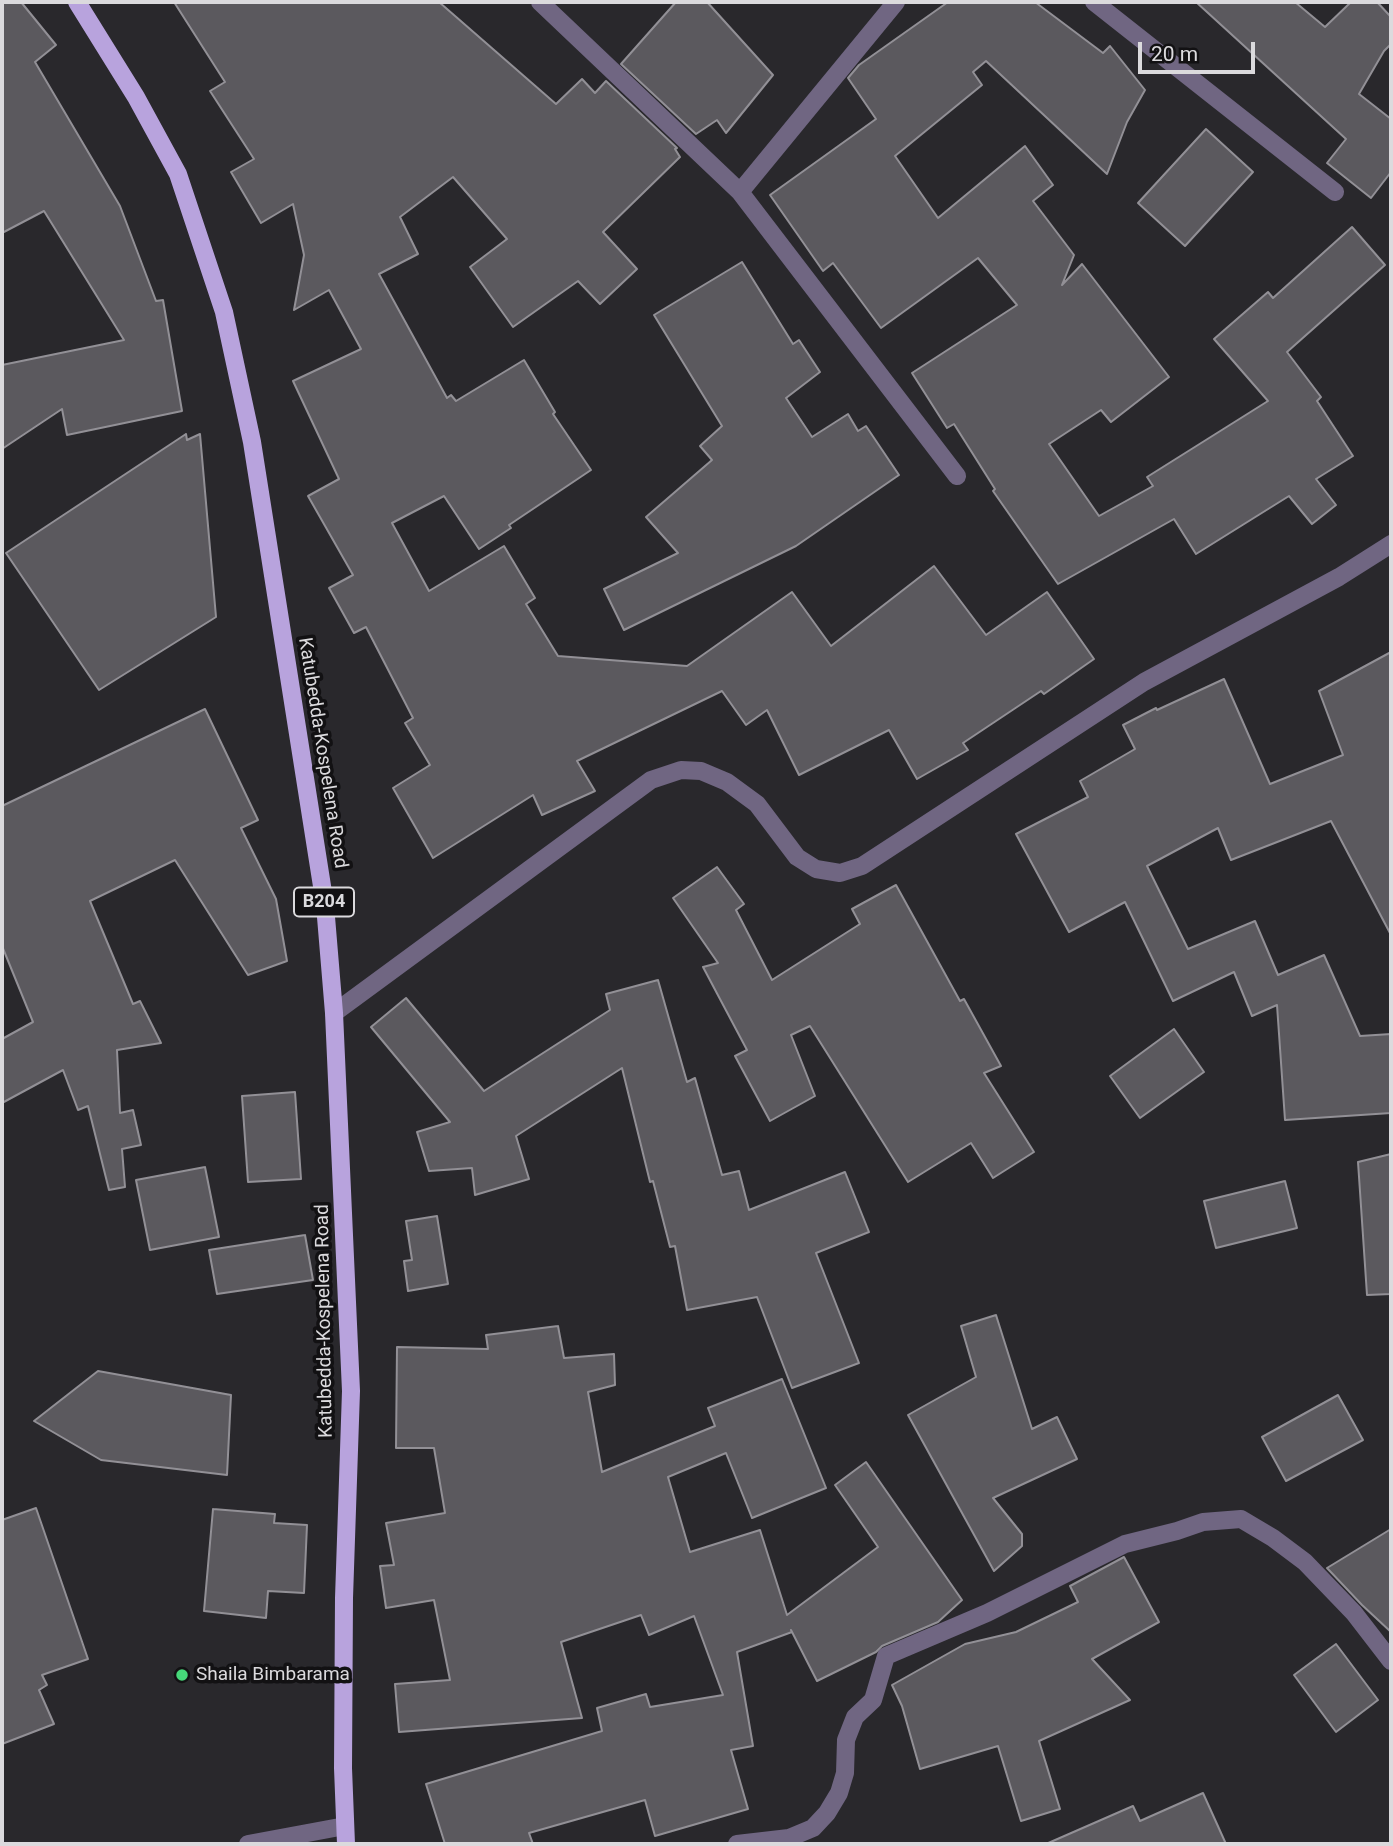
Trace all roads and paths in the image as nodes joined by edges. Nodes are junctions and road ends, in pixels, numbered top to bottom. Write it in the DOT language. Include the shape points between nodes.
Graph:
graph roads {
  1 [pos="76,2"];
  2 [pos="540,2"];
  3 [pos="896,2"];
  4 [pos="1094,2"];
  5 [pos="1335,191"];
  6 [pos="740,192"];
  7 [pos="957,477"];
  8 [pos="1391,544"];
  9 [pos="334,1013"];
  10 [pos="1391,1661"];
  11 [pos="346,1835"];
  12 [pos="248,1844"];
  13 [pos="737,1844"];
  1 -- 9 [label="main road, Katubedda-Kospelena Road / B204" via="178,174 224,312 259,483 325,905"];
  2 -- 6 [label="street"];
  3 -- 6 [label="street"];
  4 -- 5 [label="street"];
  6 -- 7 [label="street"];
  8 -- 9 [label="street" via="1144,682 862,866 840,873 816,869 797,857 757,804 727,782 701,771 681,770 651,780"];
  9 -- 11 [label="main road, Katubedda-Kospelena Road / B204" via="351,1391 344,1598"];
  10 -- 13 [label="street" via="1354,1613 1305,1562 1273,1538 1241,1519 1203,1522 1125,1544 987,1613 886,1656 873,1700 855,1717 846,1740 845,1773 827,1813 813,1828 789,1838"];
  11 -- 12 [label="street"];
}
